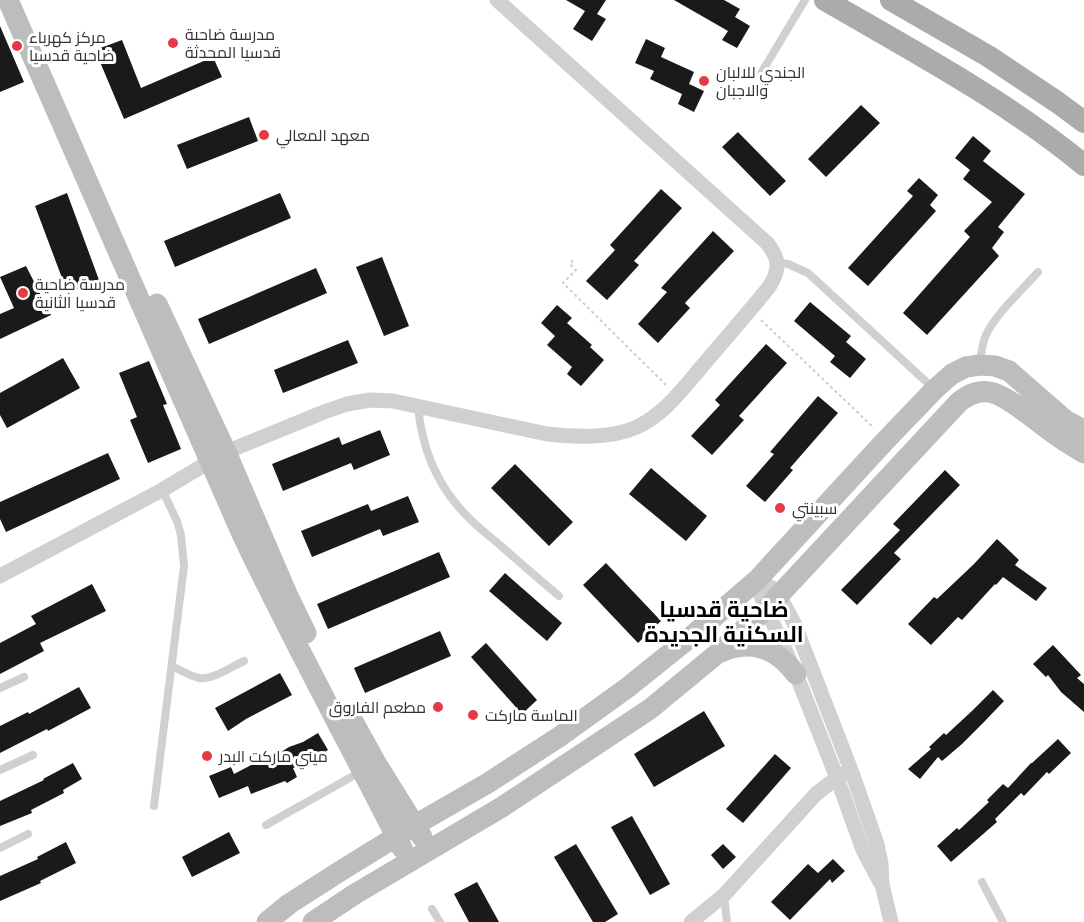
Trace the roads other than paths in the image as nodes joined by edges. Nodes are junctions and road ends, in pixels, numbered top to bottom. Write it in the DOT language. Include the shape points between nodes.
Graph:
graph roads {
  1 [pos="8,0"];
  2 [pos="20,0"];
  3 [pos="497,0"];
  4 [pos="805,0"];
  5 [pos="825,0"];
  6 [pos="891,0"];
  7 [pos="760,75"];
  8 [pos="60,105"];
  9 [pos="1084,122"];
  10 [pos="1084,165"];
  11 [pos="778,263"];
  12 [pos="1038,272"];
  13 [pos="980,364"];
  14 [pos="935,389"];
  15 [pos="978,391"];
  16 [pos="418,405"];
  17 [pos="1084,430"];
  18 [pos="1084,453"];
  19 [pos="218,457"];
  20 [pos="162,490"];
  21 [pos="0,576"];
  22 [pos="757,580"];
  23 [pos="559,596"];
  24 [pos="772,602"];
  25 [pos="718,653"];
  26 [pos="244,661"];
  27 [pos="172,666"];
  28 [pos="796,674"];
  29 [pos="24,677"];
  30 [pos="0,688"];
  31 [pos="33,755"];
  32 [pos="370,767"];
  33 [pos="0,770"];
  34 [pos="851,770"];
  35 [pos="837,777"];
  36 [pos="154,806"];
  37 [pos="266,825"];
  38 [pos="415,825"];
  39 [pos="28,834"];
  40 [pos="396,837"];
  41 [pos="0,848"];
  42 [pos="429,850"];
  43 [pos="409,862"];
  44 [pos="982,882"];
  45 [pos="882,884"];
  46 [pos="724,895"];
  47 [pos="289,904"];
  48 [pos="432,909"];
  49 [pos="254,922"];
  50 [pos="267,922"];
  51 [pos="313,922"];
  52 [pos="440,922"];
  53 [pos="691,922"];
  54 [pos="727,922"];
  55 [pos="891,922"];
  56 [pos="1003,922"];
  1 -- 8 [label="main road"];
  2 -- 8 [label="main road"];
  3 -- 11 [label="street" via="767,243"];
  4 -- 7 [label="lane"];
  5 -- 10 [label="main road" via="987,95"];
  6 -- 9 [label="main road" via="988,56"];
  8 -- 19 [label="main road" via="122,232"];
  11 -- 14 [label="lane" via="808,273"];
  11 -- 16 [label="street" via="776,277 751,309 677,395 658,414 638,426 594,436 547,434"];
  12 -- 13 [label="lane" via="986,334"];
  13 -- 14 [label="main road" via="952,374"];
  13 -- 15 [label="main road"];
  13 -- 17 [label="main road" via="1009,371 1065,420"];
  14 -- 22 [label="main road"];
  15 -- 18 [label="main road" via="1004,397"];
  15 -- 24 [label="main road" via="959,402"];
  16 -- 19 [label="street" via="393,400 347,404"];
  16 -- 23 [label="lane" via="424,446 452,501"];
  19 -- 20 [label="street"];
  19 -- 32 [label="main road" via="280,597"];
  20 -- 21 [label="street"];
  20 -- 27 [label="lane" via="177,520 183,550"];
  22 -- 24 [label="street" via="759,590"];
  22 -- 38 [label="main road" via="627,688 559,737"];
  24 -- 25 [label="main road"];
  24 -- 28 [label="street"];
  24 -- 34 [label="street" via="794,623"];
  25 -- 28 [label="main road" via="742,646 761,648 778,656"];
  25 -- 42 [label="main road" via="650,709 502,807"];
  26 -- 27 [label="lane" via="202,679"];
  27 -- 36 [label="lane"];
  28 -- 35 [label="street"];
  29 -- 30 [label="lane"];
  31 -- 33 [label="lane"];
  32 -- 37 [label="lane"];
  32 -- 38 [label="main road"];
  32 -- 40 [label="main road"];
  34 -- 35 [label="street"];
  34 -- 45 [label="street" via="877,844"];
  35 -- 45 [label="street" via="863,850"];
  35 -- 46 [label="street" via="816,794"];
  38 -- 40 [label="main road"];
  38 -- 42 [label="main road"];
  39 -- 41 [label="lane"];
  40 -- 43 [label="main road"];
  40 -- 47 [label="main road"];
  42 -- 43 [label="main road"];
  43 -- 51 [label="main road"];
  44 -- 56 [label="lane"];
  45 -- 55 [label="street"];
  46 -- 53 [label="street"];
  46 -- 54 [label="lane"];
  47 -- 49 [label="main road"];
  47 -- 50 [label="main road"];
  48 -- 52 [label="lane"];
}
